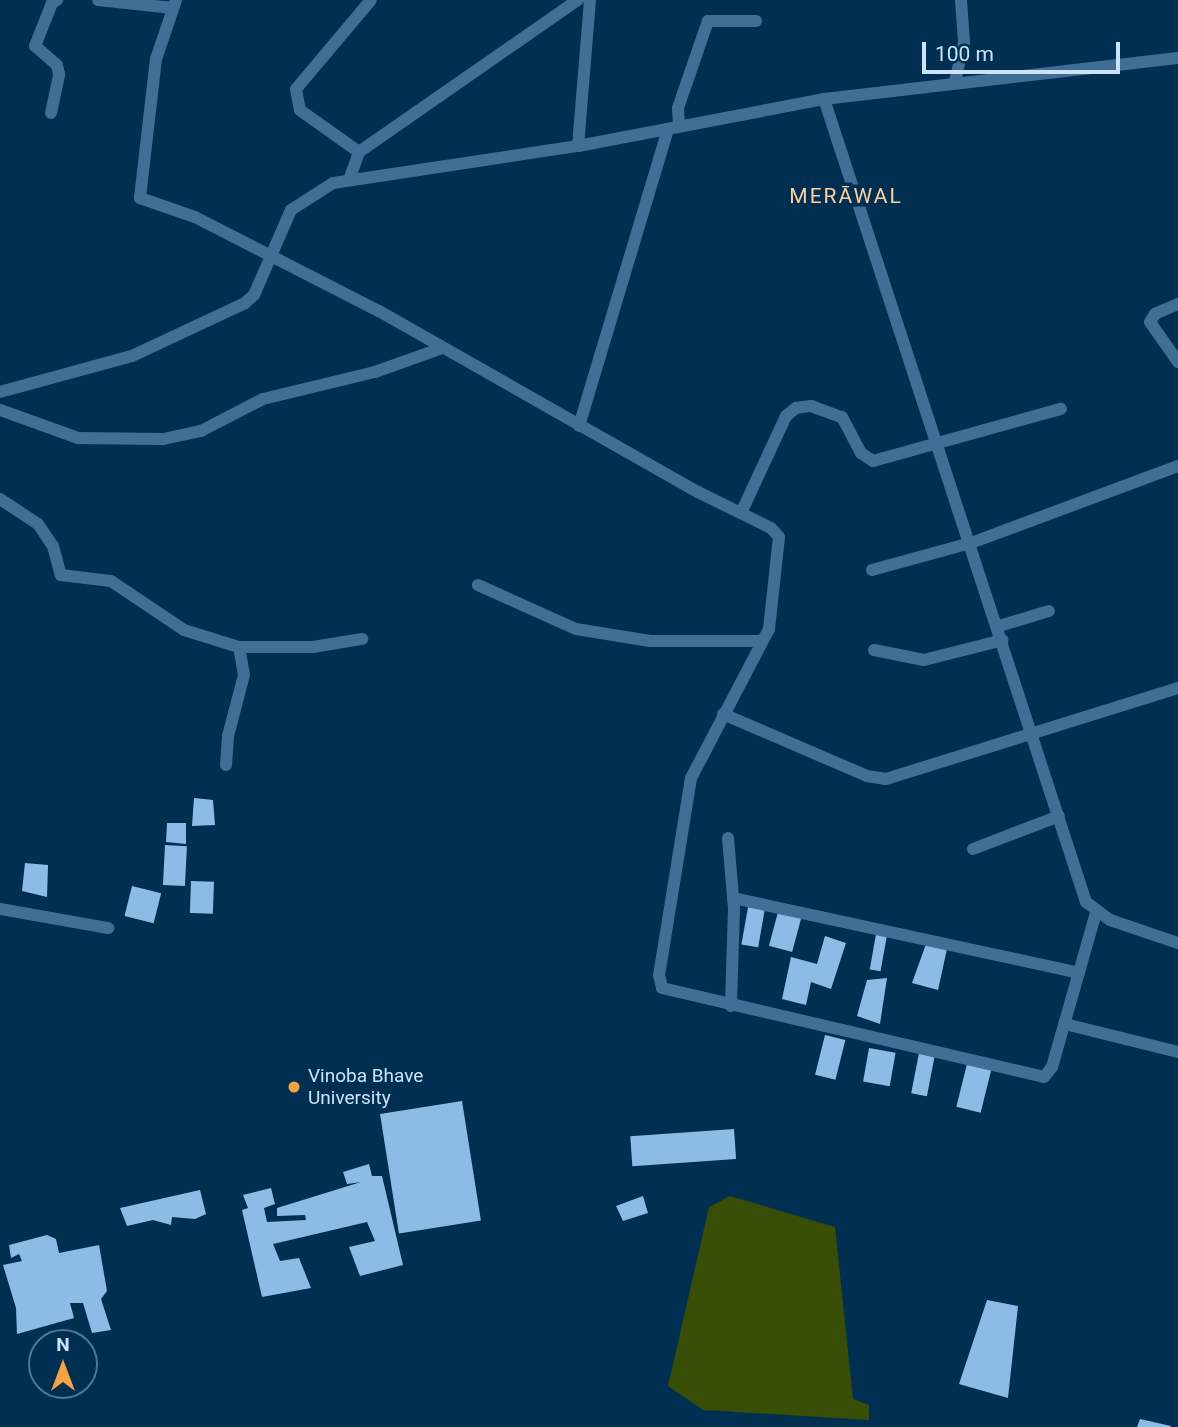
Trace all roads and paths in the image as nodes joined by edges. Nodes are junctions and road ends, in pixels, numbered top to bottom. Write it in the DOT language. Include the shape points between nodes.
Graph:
graph roads {
  1 [pos="58,0"];
  2 [pos="98,0"];
  3 [pos="371,0"];
  4 [pos="578,0"];
  5 [pos="590,0"];
  6 [pos="961,0"];
  7 [pos="174,4"];
  8 [pos="756,21"];
  9 [pos="1178,58"];
  10 [pos="956,82"];
  11 [pos="824,99"];
  12 [pos="51,113"];
  13 [pos="674,127"];
  14 [pos="578,146"];
  15 [pos="359,152"];
  16 [pos="349,180"];
  17 [pos="271,260"];
  18 [pos="1178,304"];
  19 [pos="442,348"];
  20 [pos="1178,362"];
  21 [pos="0,392"];
  22 [pos="1061,409"];
  23 [pos="0,410"];
  24 [pos="579,425"];
  25 [pos="939,446"];
  26 [pos="1178,466"];
  27 [pos="0,499"];
  28 [pos="741,513"];
  29 [pos="971,543"];
  30 [pos="872,570"];
  31 [pos="478,585"];
  32 [pos="1049,611"];
  33 [pos="999,626"];
  34 [pos="362,639"];
  35 [pos="1003,640"];
  36 [pos="762,641"];
  37 [pos="239,647"];
  38 [pos="874,650"];
  39 [pos="1178,688"];
  40 [pos="723,714"];
  41 [pos="1034,733"];
  42 [pos="226,765"];
  43 [pos="1059,816"];
  44 [pos="728,838"];
  45 [pos="973,849"];
  46 [pos="733,898"];
  47 [pos="0,909"];
  48 [pos="1096,914"];
  49 [pos="108,928"];
  50 [pos="1178,943"];
  51 [pos="1079,973"];
  52 [pos="731,1006"];
  53 [pos="1065,1024"];
  54 [pos="1178,1052"];
  1 -- 12 [label="street" via="35,39 35,46 57,65 59,74"];
  2 -- 7 [label="street"];
  3 -- 15 [label="street" via="296,89 300,110"];
  4 -- 15 [label="street"];
  5 -- 14 [label="street"];
  6 -- 10 [label="street" via="964,42"];
  7 -- 17 [label="street" via="156,59 141,198 195,217"];
  8 -- 13 [label="street" via="708,21"];
  9 -- 10 [label="street"];
  10 -- 11 [label="street"];
  11 -- 13 [label="street"];
  11 -- 25 [label="street"];
  13 -- 14 [label="street"];
  13 -- 24 [label="street"];
  14 -- 16 [label="street"];
  15 -- 16 [label="street"];
  16 -- 17 [label="street" via="321,186 291,210"];
  17 -- 19 [label="street" via="379,310"];
  17 -- 21 [label="street" via="254,295 245,303 139,354"];
  18 -- 20 [label="street" via="1155,314 1150,322"];
  19 -- 23 [label="street" via="375,372 263,399 201,430 163,439 78,438"];
  19 -- 24 [label="street"];
  22 -- 25 [label="street"];
  24 -- 28 [label="street"];
  25 -- 28 [label="street" via="873,461 861,453 842,417 811,406 796,408 786,416"];
  25 -- 29 [label="street"];
  26 -- 29 [label="street"];
  27 -- 37 [label="street" via="38,524 53,545 61,575 111,581 184,630"];
  28 -- 36 [label="street" via="779,537 774,613"];
  29 -- 30 [label="street"];
  29 -- 33 [label="street"];
  31 -- 36 [label="street" via="576,629 650,641"];
  32 -- 33 [label="street"];
  33 -- 35 [label="street"];
  34 -- 37 [label="street" via="313,647"];
  35 -- 38 [label="street" via="924,660"];
  35 -- 41 [label="street"];
  36 -- 40 [label="street"];
  37 -- 42 [label="street" via="244,675 228,736"];
  39 -- 41 [label="street"];
  40 -- 41 [label="street" via="867,776 886,779"];
  40 -- 52 [label="street" via="691,778 659,975 662,988"];
  41 -- 43 [label="street"];
  43 -- 45 [label="street"];
  43 -- 48 [label="street" via="1086,902"];
  44 -- 46 [label="street"];
  46 -- 51 [label="street"];
  46 -- 52 [label="street"];
  47 -- 49 [label="street"];
  48 -- 50 [label="street"];
  48 -- 51 [label="street"];
  51 -- 53 [label="street"];
  52 -- 53 [label="street" via="1044,1077 1052,1067"];
  53 -- 54 [label="street"];
}
